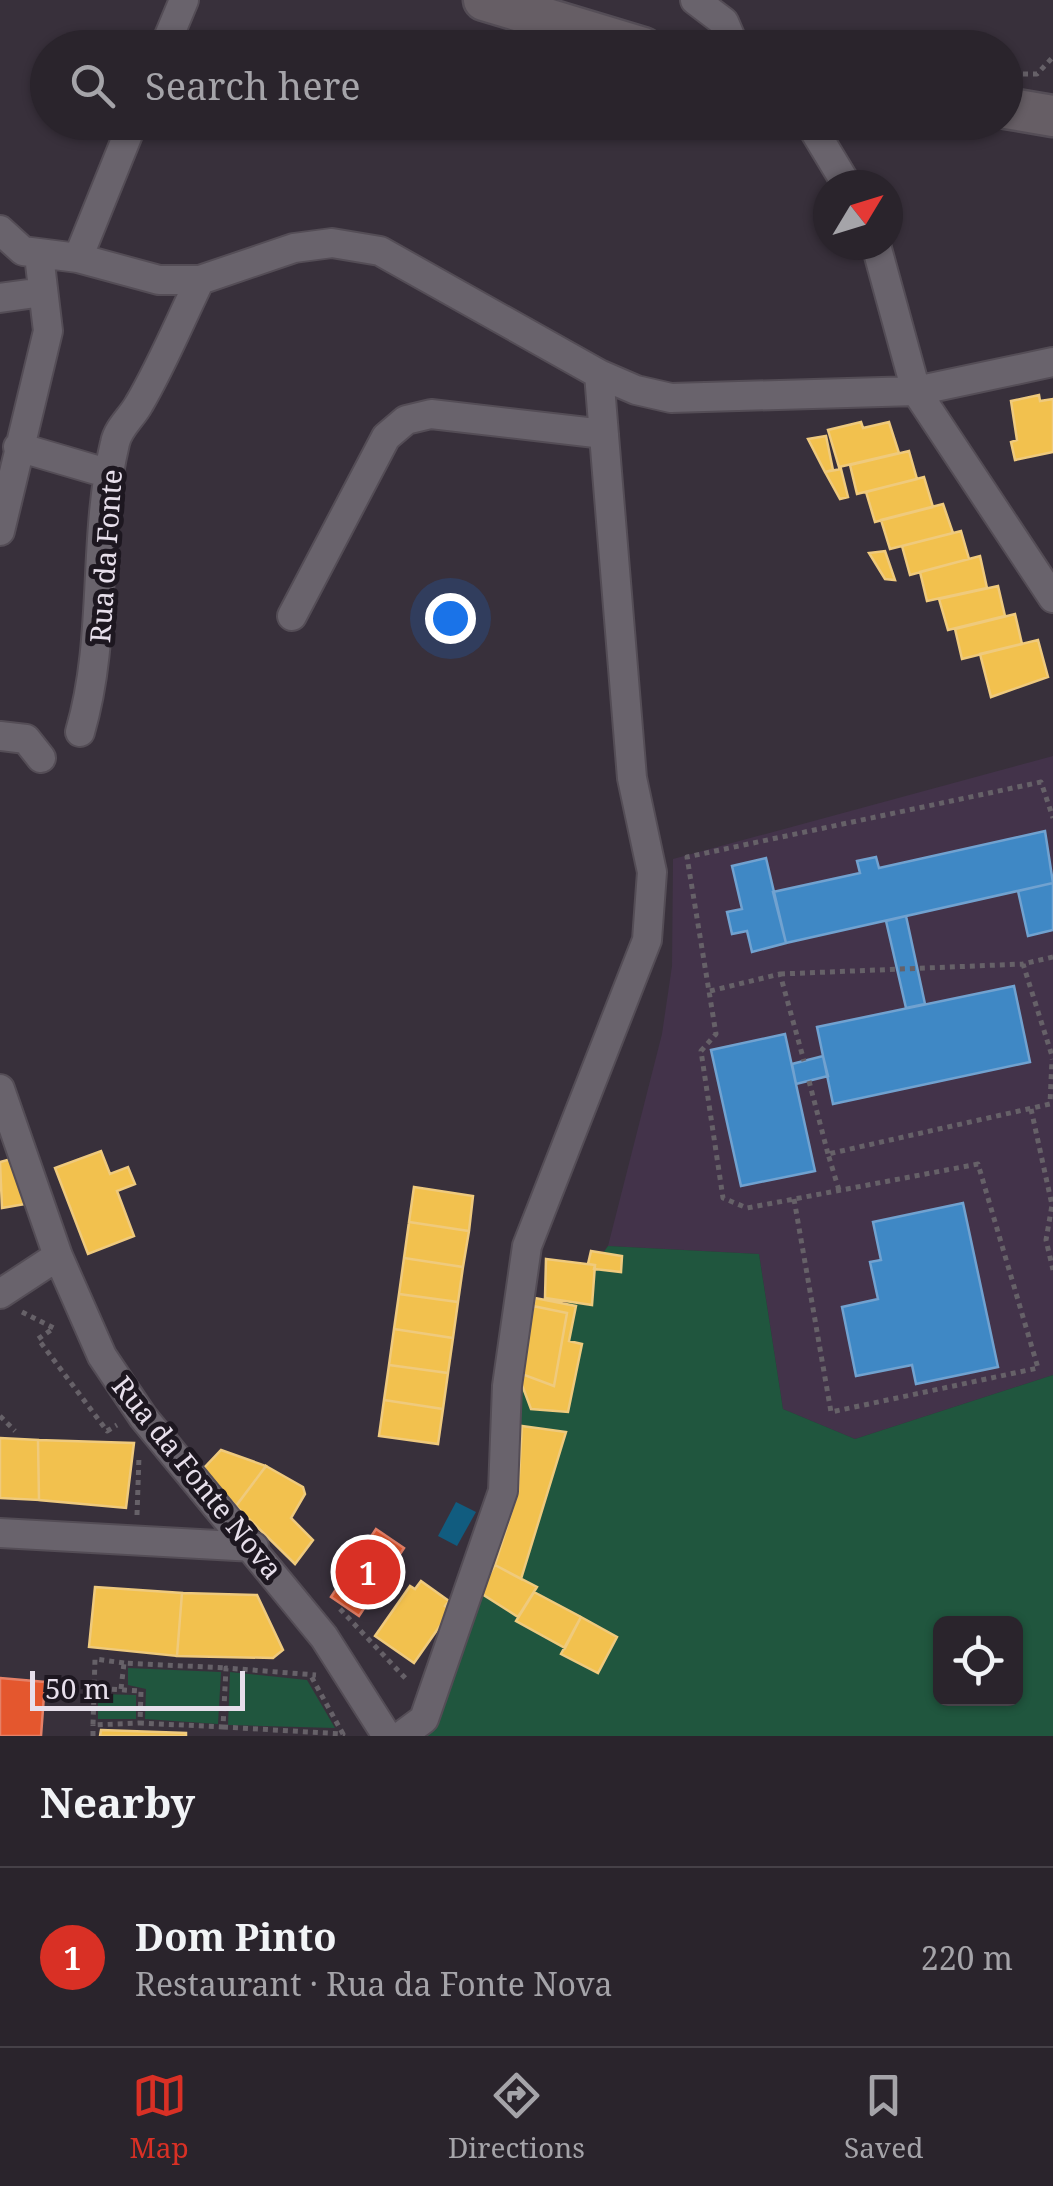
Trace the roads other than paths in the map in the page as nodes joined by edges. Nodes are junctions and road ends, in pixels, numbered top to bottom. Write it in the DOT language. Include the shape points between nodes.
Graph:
graph roads {
  1 [pos="184,0"];
  2 [pos="484,0"];
  3 [pos="696,0"];
  4 [pos="172,30"];
  5 [pos="583,30"];
  6 [pos="732,30"];
  7 [pos="1023,111"];
  8 [pos="1053,116"];
  9 [pos="127,140"];
  10 [pos="819,140"];
  11 [pos="837,170"];
  12 [pos="0,230"];
  13 [pos="39,255"];
  14 [pos="78,258"];
  15 [pos="880,260"];
  16 [pos="200,280"];
  17 [pos="43,292"];
  18 [pos="0,298"];
  19 [pos="1053,362"];
  20 [pos="599,374"];
  21 [pos="916,391"];
  22 [pos="604,434"];
  23 [pos="18,447"];
  24 [pos="110,474"];
  25 [pos="0,531"];
  26 [pos="1053,598"];
  27 [pos="292,616"];
  28 [pos="80,732"];
  29 [pos="0,736"];
  30 [pos="42,758"];
  31 [pos="0,1089"];
  32 [pos="58,1256"];
  33 [pos="0,1294"];
  34 [pos="0,1533"];
  35 [pos="254,1546"];
  36 [pos="387,1736"];
  37 [pos="401,1736"];
  1 -- 4 [label="street"];
  2 -- 5 [label="main road"];
  3 -- 6 [label="street"];
  7 -- 8 [label="main road"];
  9 -- 14 [label="street"];
  10 -- 11 [label="street"];
  12 -- 13 [label="street" via="23,251"];
  13 -- 14 [label="street"];
  13 -- 17 [label="street"];
  14 -- 16 [label="street" via="159,280"];
  15 -- 21 [label="street"];
  16 -- 20 [label="street" via="294,248 332,243 380,251"];
  16 -- 24 [label="street, Rua da Fonte" via="116,438"];
  17 -- 18 [label="street"];
  17 -- 23 [label="street" via="48,331"];
  19 -- 21 [label="street"];
  20 -- 21 [label="street" via="671,398"];
  20 -- 22 [label="street"];
  21 -- 26 [label="street"];
  22 -- 27 [label="street" via="431,414 406,420 386,437"];
  22 -- 37 [label="street" via="632,778 652,872 647,940 527,1246 507,1386 503,1491 424,1720"];
  23 -- 24 [label="street"];
  23 -- 25 [label="street"];
  24 -- 28 [label="street, Rua da Fonte" via="100,632"];
  29 -- 30 [label="street" via="26,739"];
  31 -- 32 [label="street, Rua da Fonte Nova"];
  32 -- 33 [label="street"];
  32 -- 35 [label="street, Rua da Fonte Nova" via="102,1356 143,1418"];
  34 -- 35 [label="street"];
  35 -- 36 [label="street, Rua da Fonte Nova"];
}
